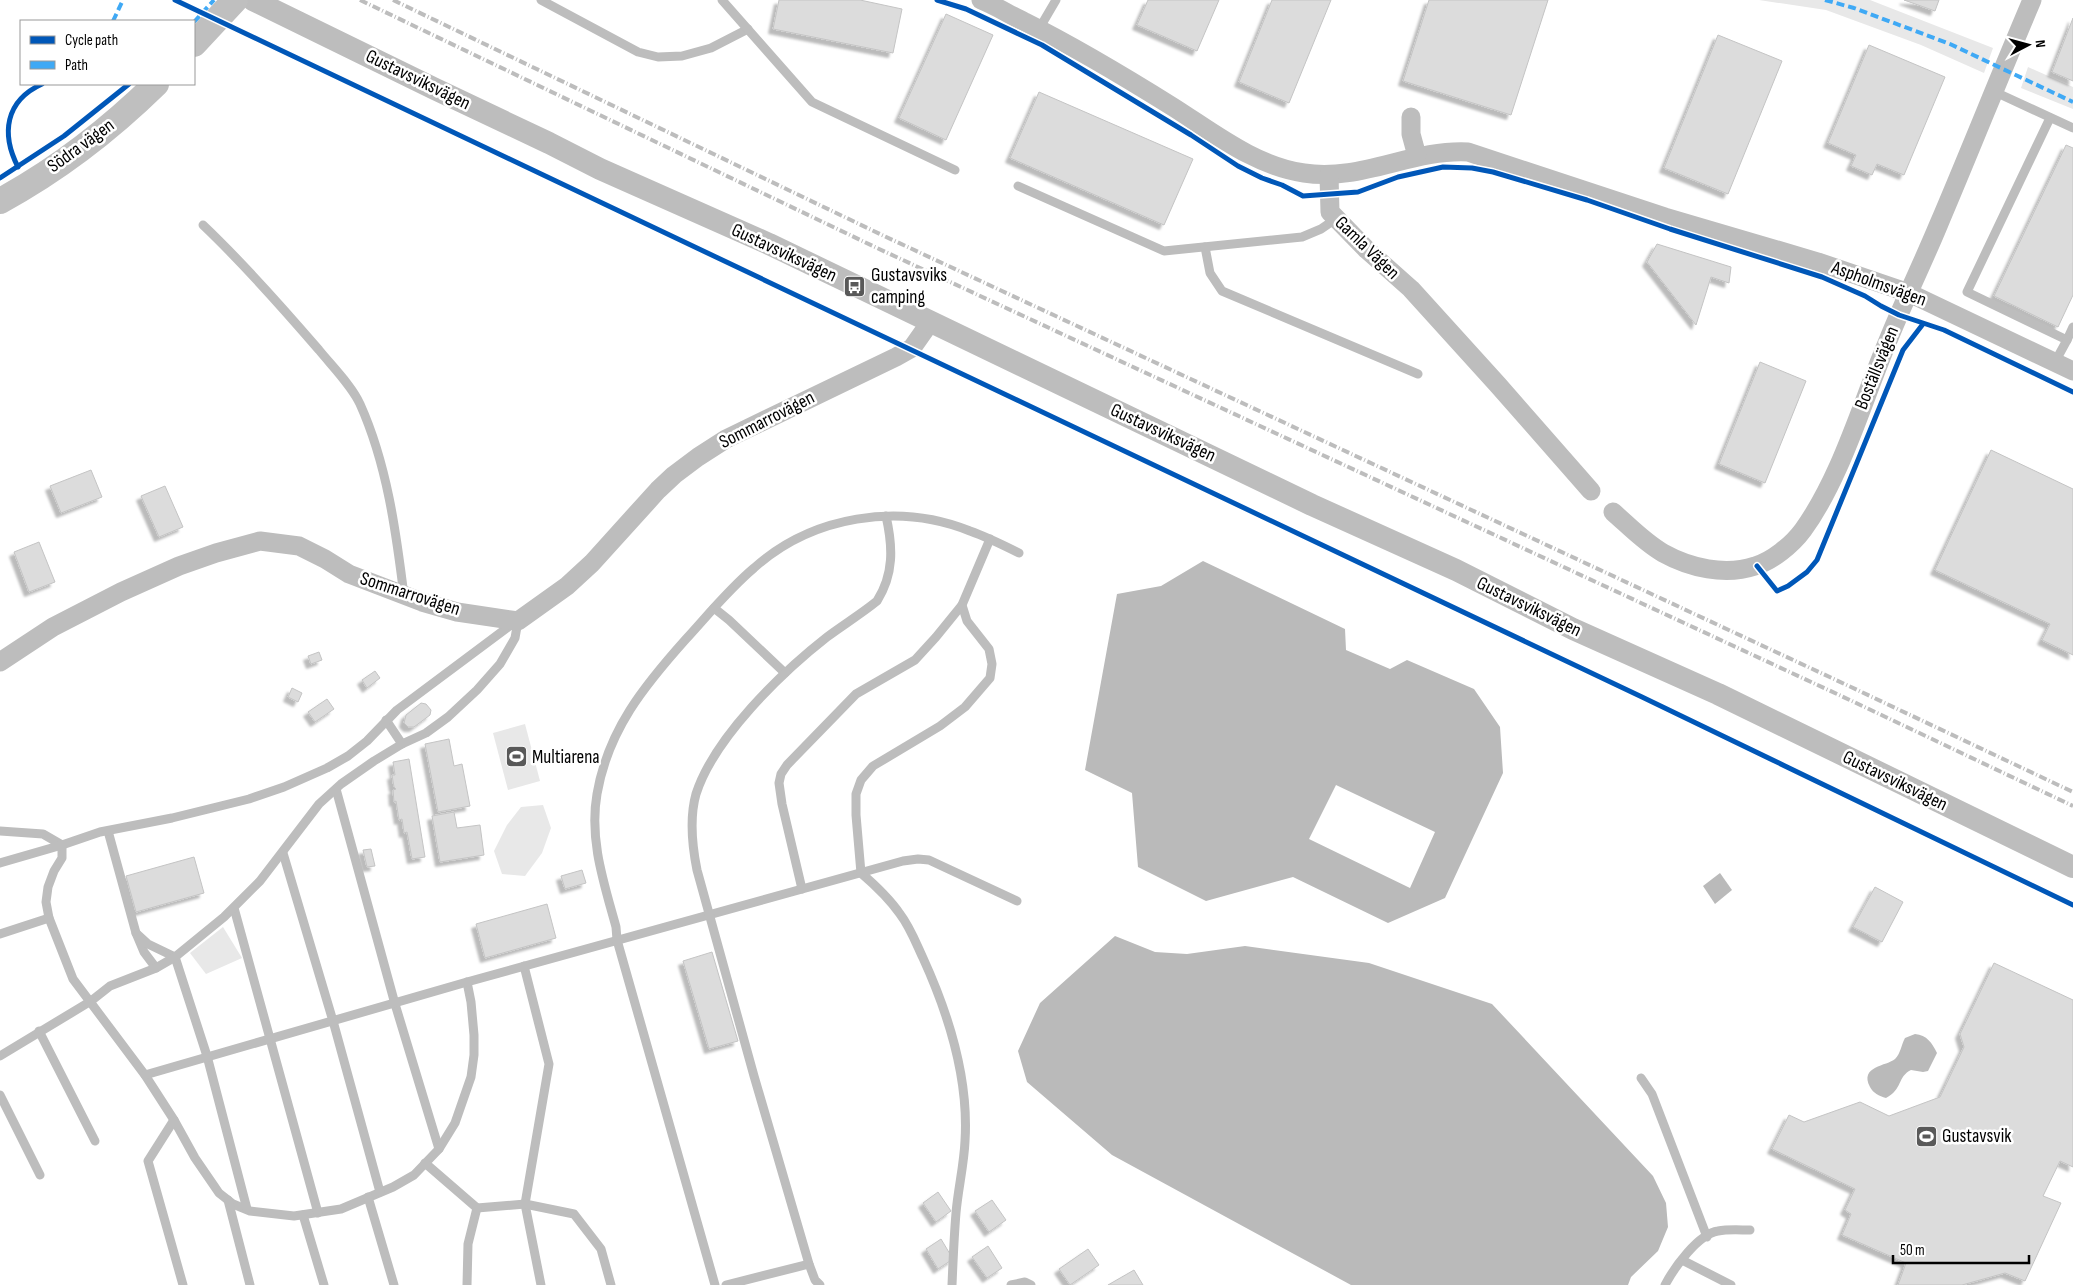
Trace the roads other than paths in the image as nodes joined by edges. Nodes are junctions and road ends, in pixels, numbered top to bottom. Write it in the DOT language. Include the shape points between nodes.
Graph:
graph roads {
  1 [pos="235,0"];
  2 [pos="253,0"];
  3 [pos="541,0"];
  4 [pos="722,0"];
  5 [pos="981,0"];
  6 [pos="1056,0"];
  7 [pos="2032,0"];
  8 [pos="748,29"];
  9 [pos="1039,29"];
  10 [pos="195,43"];
  11 [pos="155,85"];
  12 [pos="1993,92"];
  13 [pos="1411,117"];
  14 [pos="2050,118"];
  15 [pos="2073,128"];
  16 [pos="1417,156"];
  17 [pos="955,170"];
  18 [pos="1329,175"];
  19 [pos="1018,186"];
  20 [pos="0,201"];
  21 [pos="1337,218"];
  22 [pos="203,225"];
  23 [pos="1205,247"];
  24 [pos="1909,293"];
  25 [pos="931,321"];
  26 [pos="2073,327"];
  27 [pos="2066,340"];
  28 [pos="2055,362"];
  29 [pos="2073,371"];
  30 [pos="1418,374"];
  31 [pos="1592,492"];
  32 [pos="1613,512"];
  33 [pos="886,516"];
  34 [pos="990,540"];
  35 [pos="1019,553"];
  36 [pos="404,596"];
  37 [pos="962,605"];
  38 [pos="714,608"];
  39 [pos="518,621"];
  40 [pos="0,662"];
  41 [pos="786,673"];
  42 [pos="386,720"];
  43 [pos="402,744"];
  44 [pos="336,788"];
  45 [pos="0,831"];
  46 [pos="108,831"];
  47 [pos="62,845"];
  48 [pos="283,853"];
  49 [pos="0,863"];
  50 [pos="2073,866"];
  51 [pos="861,872"];
  52 [pos="802,889"];
  53 [pos="1017,901"];
  54 [pos="234,908"];
  55 [pos="710,914"];
  56 [pos="49,918"];
  57 [pos="136,933"];
  58 [pos="0,934"];
  59 [pos="617,940"];
  60 [pos="175,957"];
  61 [pos="524,966"];
  62 [pos="156,968"];
  63 [pos="467,982"];
  64 [pos="91,1001"];
  65 [pos="395,1004"];
  66 [pos="333,1021"];
  67 [pos="40,1032"];
  68 [pos="269,1039"];
  69 [pos="0,1056"];
  70 [pos="207,1056"];
  71 [pos="145,1075"];
  72 [pos="1641,1078"];
  73 [pos="0,1094"];
  74 [pos="174,1120"];
  75 [pos="95,1141"];
  76 [pos="439,1149"];
  77 [pos="425,1163"];
  78 [pos="40,1175"];
  79 [pos="380,1192"];
  80 [pos="368,1197"];
  81 [pos="228,1200"];
  82 [pos="525,1204"];
  83 [pos="477,1208"];
  84 [pos="247,1209"];
  85 [pos="318,1213"];
  86 [pos="303,1215"];
  87 [pos="1750,1230"];
  88 [pos="1707,1238"];
  89 [pos="1682,1260"];
  90 [pos="809,1264"];
  91 [pos="183,1285"];
  92 [pos="250,1285"];
  93 [pos="324,1285"];
  94 [pos="394,1285"];
  95 [pos="467,1285"];
  96 [pos="541,1285"];
  97 [pos="611,1285"];
  98 [pos="715,1285"];
  99 [pos="726,1285"];
  100 [pos="820,1285"];
  101 [pos="952,1285"];
  102 [pos="1011,1285"];
  103 [pos="1031,1285"];
  104 [pos="1665,1285"];
  105 [pos="1731,1285"];
  1 -- 10 [label="main road"];
  2 -- 25 [label="street, Gustavsviksvägen" via="600,169"];
  3 -- 8 [label="lane" via="638,52 658,57 682,56 712,48"];
  4 -- 8 [label="lane"];
  5 -- 9 [label="street"];
  6 -- 9 [label="lane"];
  7 -- 12 [label="street, Boställsvägen"];
  8 -- 17 [label="lane" via="812,102"];
  9 -- 18 [label="street" via="1260,160 1296,172"];
  11 -- 20 [label="main road, Södra vägen" via="114,124"];
  12 -- 14 [label="lane"];
  12 -- 24 [label="street, Boställsvägen"];
  13 -- 16 [label="street" via="1411,134"];
  14 -- 15 [label="lane"];
  14 -- 27 [label="lane" via="1967,292"];
  16 -- 18 [label="street, Aspholmsvägen" via="1366,170"];
  16 -- 24 [label="street, Aspholmsvägen" via="1468,152"];
  18 -- 21 [label="street, Gamla Vägen" via="1330,212"];
  19 -- 23 [label="lane" via="1164,251"];
  21 -- 23 [label="lane" via="1322,229 1302,236"];
  21 -- 31 [label="street, Gamla Vägen" via="1410,289"];
  22 -- 36 [label="lane" via="298,325 359,402 385,481"];
  23 -- 30 [label="lane" via="1210,273 1222,291"];
  24 -- 28 [label="street, Aspholmsvägen"];
  24 -- 32 [label="street, Boställsvägen" via="1832,481 1802,531 1775,556 1739,570 1716,571 1690,565 1662,553"];
  25 -- 39 [label="street, Sommarrovägen" via="912,348 726,439 698,457 658,490 567,586"];
  25 -- 50 [label="street, Gustavsviksvägen"];
  26 -- 27 [label="lane"];
  27 -- 28 [label="lane"];
  28 -- 29 [label="street, Aspholmsvägen"];
  33 -- 34 [label="lane" via="941,522"];
  33 -- 38 [label="lane" via="831,524 777,550"];
  33 -- 41 [label="lane" via="892,555 890,575 877,601 828,636"];
  34 -- 35 [label="lane"];
  34 -- 37 [label="lane"];
  36 -- 39 [label="street, Sommarrovägen" via="457,612"];
  36 -- 40 [label="street, Sommarrovägen" via="349,574 299,546 260,541 188,562 121,592 53,627"];
  37 -- 51 [label="lane" via="967,622 989,650 990,678 965,707 873,766 861,780 856,794"];
  37 -- 52 [label="lane" via="915,660 856,694 781,774 782,804"];
  38 -- 41 [label="lane"];
  38 -- 59 [label="lane" via="645,686 608,748 594,819 596,852"];
  39 -- 42 [label="lane"];
  39 -- 43 [label="lane" via="515,638 500,664 477,690 448,718"];
  41 -- 55 [label="lane" via="736,726 718,751 696,795 691,842"];
  42 -- 43 [label="lane"];
  42 -- 46 [label="lane" via="348,756 284,786 249,799"];
  43 -- 44 [label="lane"];
  44 -- 48 [label="lane" via="306,819"];
  44 -- 65 [label="lane"];
  45 -- 47 [label="lane" via="43,834"];
  46 -- 47 [label="lane"];
  46 -- 57 [label="lane"];
  47 -- 49 [label="lane"];
  47 -- 56 [label="lane" via="62,858 48,887"];
  48 -- 54 [label="lane"];
  48 -- 66 [label="lane"];
  51 -- 52 [label="lane"];
  51 -- 53 [label="lane" via="918,858 929,860"];
  51 -- 101 [label="lane" via="901,914 912,934 931,975 964,1086 965,1141 956,1212"];
  52 -- 55 [label="lane"];
  54 -- 60 [label="lane"];
  54 -- 68 [label="lane"];
  55 -- 59 [label="lane"];
  55 -- 90 [label="lane"];
  56 -- 58 [label="lane"];
  56 -- 64 [label="lane" via="73,979"];
  57 -- 60 [label="lane" via="148,944"];
  57 -- 62 [label="lane"];
  59 -- 61 [label="lane"];
  59 -- 98 [label="lane"];
  60 -- 62 [label="lane"];
  60 -- 70 [label="lane"];
  61 -- 63 [label="lane"];
  61 -- 82 [label="lane" via="549,1064"];
  62 -- 64 [label="lane" via="110,986"];
  63 -- 65 [label="lane"];
  63 -- 76 [label="lane" via="474,1035 471,1076 456,1123"];
  64 -- 67 [label="lane"];
  64 -- 71 [label="lane"];
  65 -- 66 [label="lane"];
  65 -- 76 [label="lane"];
  66 -- 68 [label="lane"];
  66 -- 79 [label="lane"];
  67 -- 69 [label="lane"];
  67 -- 75 [label="lane"];
  68 -- 70 [label="lane"];
  68 -- 85 [label="lane"];
  70 -- 71 [label="lane"];
  70 -- 84 [label="lane"];
  71 -- 74 [label="lane"];
  72 -- 88 [label="lane" via="1652,1094"];
  73 -- 78 [label="lane"];
  74 -- 81 [label="lane" via="209,1179"];
  74 -- 91 [label="lane" via="148,1160"];
  76 -- 77 [label="lane"];
  77 -- 79 [label="lane" via="414,1175"];
  77 -- 83 [label="lane"];
  79 -- 80 [label="lane"];
  80 -- 85 [label="lane" via="341,1209"];
  80 -- 94 [label="lane"];
  81 -- 84 [label="lane"];
  81 -- 92 [label="lane"];
  82 -- 83 [label="lane"];
  82 -- 96 [label="lane"];
  82 -- 97 [label="lane" via="574,1214 600,1249"];
  83 -- 95 [label="lane" via="468,1244"];
  84 -- 86 [label="lane"];
  85 -- 86 [label="lane"];
  86 -- 93 [label="lane"];
  87 -- 88 [label="lane" via="1717,1231"];
  88 -- 89 [label="lane" via="1694,1246"];
  89 -- 104 [label="lane"];
  89 -- 105 [label="lane"];
  90 -- 99 [label="lane"];
  90 -- 100 [label="lane"];
  102 -- 103 [label="lane" via="1024,1282"];
}
